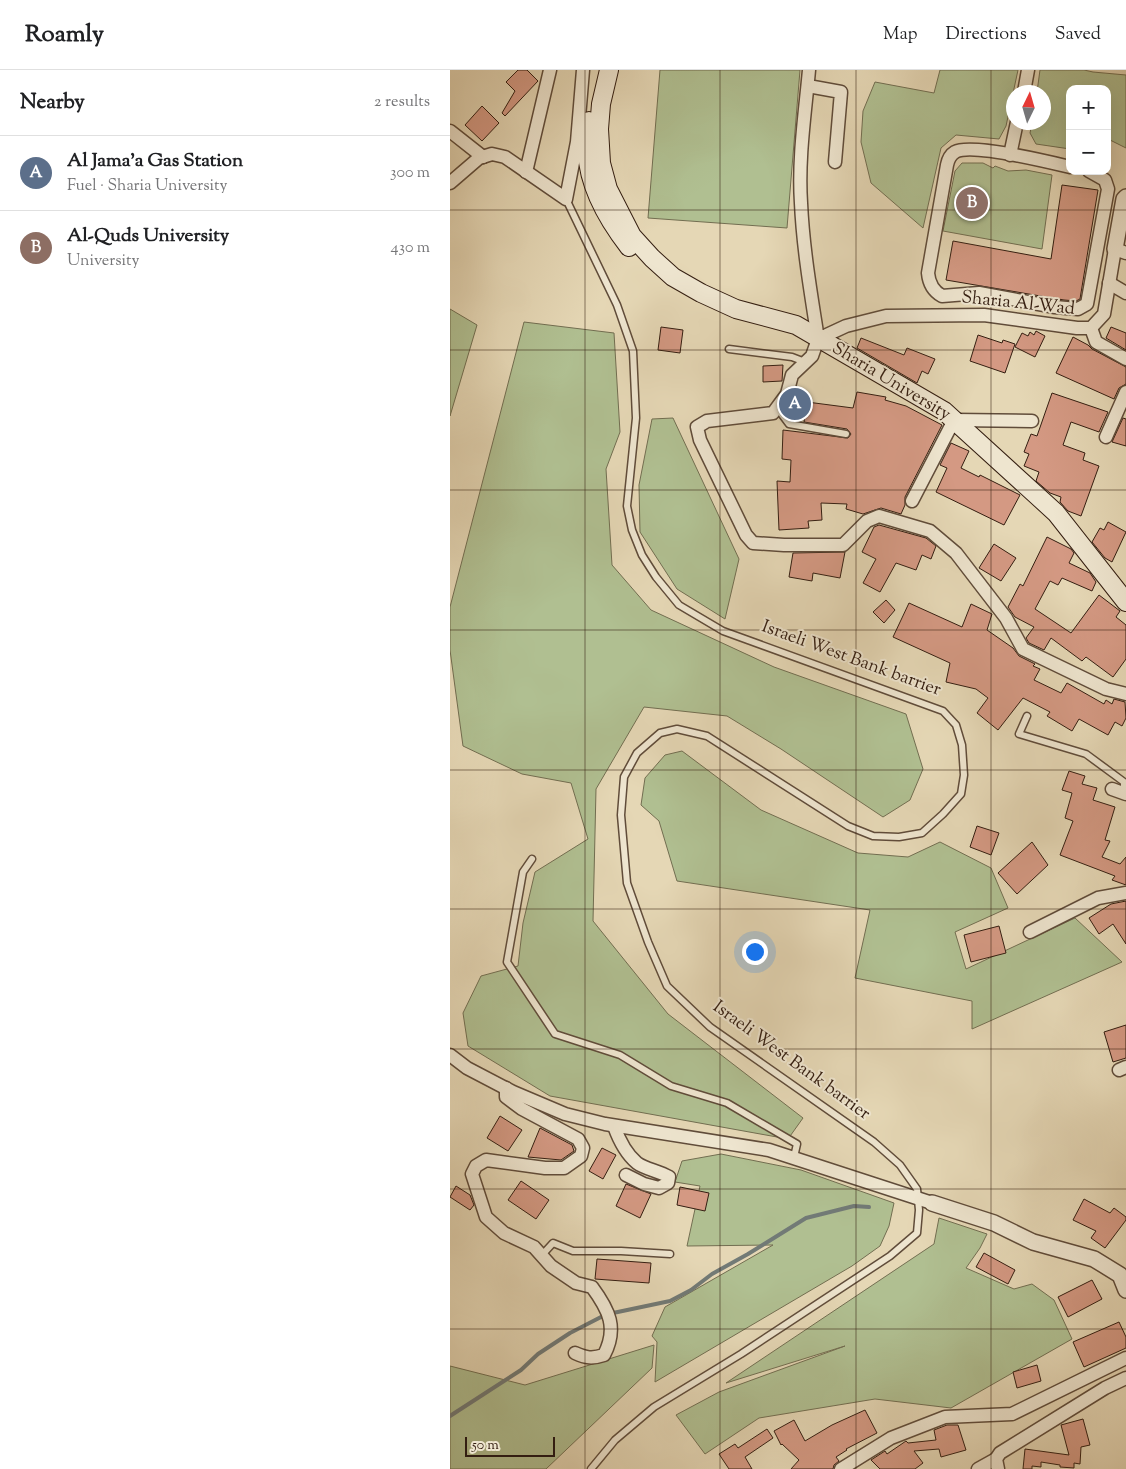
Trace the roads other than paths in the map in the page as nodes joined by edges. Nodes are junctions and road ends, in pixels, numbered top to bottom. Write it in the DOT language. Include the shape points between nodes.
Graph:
graph roads {
  1 [pos="550,70"];
  2 [pos="583,70"];
  3 [pos="599,70"];
  4 [pos="609,70"];
  5 [pos="809,70"];
  6 [pos="1028,70"];
  7 [pos="1025,85"];
  8 [pos="808,86"];
  9 [pos="1015,130"];
  10 [pos="450,131"];
  11 [pos="1010,155"];
  12 [pos="482,157"];
  13 [pos="835,162"];
  14 [pos="1066,166"];
  15 [pos="526,172"];
  16 [pos="1096,175"];
  17 [pos="450,183"];
  18 [pos="1126,197"];
  19 [pos="566,199"];
  20 [pos="1120,251"];
  21 [pos="1109,283"];
  22 [pos="1126,293"];
  23 [pos="1091,328"];
  24 [pos="818,339"];
  25 [pos="729,349"];
  26 [pos="1126,359"];
  27 [pos="805,362"];
  28 [pos="1126,392"];
  29 [pos="777,408"];
  30 [pos="954,420"];
  31 [pos="1032,421"];
  32 [pos="846,434"];
  33 [pos="1106,437"];
  34 [pos="912,502"];
  35 [pos="1126,602"];
  36 [pos="1126,694"];
  37 [pos="1027,716"];
  38 [pos="1121,792"];
  39 [pos="532,859"];
  40 [pos="1126,893"];
  41 [pos="1030,932"];
  42 [pos="450,1055"];
  43 [pos="506,1088"];
  44 [pos="614,1126"];
  45 [pos="794,1157"];
  46 [pos="626,1175"];
  47 [pos="925,1201"];
  48 [pos="670,1254"];
  49 [pos="542,1255"];
  50 [pos="1126,1290"];
  51 [pos="575,1353"];
  52 [pos="1126,1358"];
  53 [pos="1126,1378"];
  54 [pos="997,1464"];
  55 [pos="591,1469"];
  56 [pos="841,1469"];
  57 [pos="978,1469"];
  1 -- 15 [label="street"];
  2 -- 19 [label="street" via="577,142"];
  3 -- 24 [label="main road" via="590,104 587,152 591,176 611,223 636,257 666,283 707,308"];
  4 -- 24 [label="main road" via="601,104 601,163 608,189 632,236 672,277 736,309 796,325"];
  5 -- 8 [label="street, Sharia University"];
  6 -- 7 [label="street"];
  8 -- 13 [label="street" via="841,92"];
  8 -- 24 [label="street, Sharia University" via="800,202"];
  9 -- 11 [label="street"];
  10 -- 12 [label="street"];
  11 -- 14 [label="street"];
  11 -- 16 [label="street" via="966,149 954,152 949,158 928,274 929,283 942,296 978,293 1055,307 1078,308 1087,304 1108,189 1104,180"];
  12 -- 15 [label="street" via="492,154 505,157"];
  12 -- 17 [label="street"];
  15 -- 19 [label="street"];
  18 -- 20 [label="street"];
  19 -- 47 [label="lane, Israeli West Bank barrier" via="617,305 632,351 636,418 627,506 635,538 656,577 679,605 723,631 943,711 956,725 962,745 964,775 961,794 922,833 898,837 873,836 848,826 707,736 677,729 660,733 637,753 624,777 621,815 627,883 667,986 710,1027 874,1142 900,1165"];
  20 -- 21 [label="street, Sharia Al-Wad"];
  21 -- 22 [label="street"];
  21 -- 23 [label="street, Sharia Al-Wad" via="1104,314"];
  23 -- 24 [label="street, Sharia Al-Wad" via="984,315 886,316 846,326"];
  23 -- 26 [label="street" via="1096,342"];
  24 -- 27 [label="street" via="812,356"];
  24 -- 30 [label="main road, Sharia University" via="944,411"];
  25 -- 27 [label="lane" via="792,357"];
  27 -- 29 [label="street" via="792,375 788,394"];
  28 -- 33 [label="street"];
  29 -- 32 [label="lane" via="789,424"];
  29 -- 36 [label="street" via="773,413 707,421 697,427 704,449 746,535 753,543 843,545 867,521 879,516 930,531 956,553 1006,618 1023,649 1106,690"];
  30 -- 31 [label="street"];
  30 -- 34 [label="street"];
  30 -- 35 [label="main road, Sharia University" via="1056,513"];
  37 -- 38 [label="lane" via="1019,734 1086,754 1124,782"];
  39 -- 45 [label="lane" via="523,872 508,962 555,1034 620,1055 671,1086 727,1102 797,1144"];
  40 -- 41 [label="street" via="1098,898"];
  42 -- 43 [label="street" via="467,1068"];
  43 -- 44 [label="street" via="565,1114"];
  43 -- 49 [label="street" via="506,1097 578,1139 583,1148 582,1156 564,1168 486,1160 476,1166 472,1174 486,1217 504,1233 534,1247"];
  44 -- 45 [label="street" via="769,1150"];
  44 -- 46 [label="street" via="619,1142 637,1163 669,1178 668,1183 659,1188"];
  45 -- 47 [label="street"];
  47 -- 50 [label="street" via="994,1223 1033,1242 1094,1258 1120,1275"];
  47 -- 55 [label="lane, Israeli West Bank barrier" via="920,1210 917,1233 890,1256 654,1407 615,1440"];
  48 -- 49 [label="lane" via="573,1251 553,1243"];
  49 -- 51 [label="street" via="551,1266 576,1283 592,1287 610,1317 610,1343 604,1355 594,1359"];
  52 -- 56 [label="street" via="1012,1414 946,1417 892,1438"];
  53 -- 54 [label="street" via="1000,1453"];
  54 -- 57 [label="street"];
}
